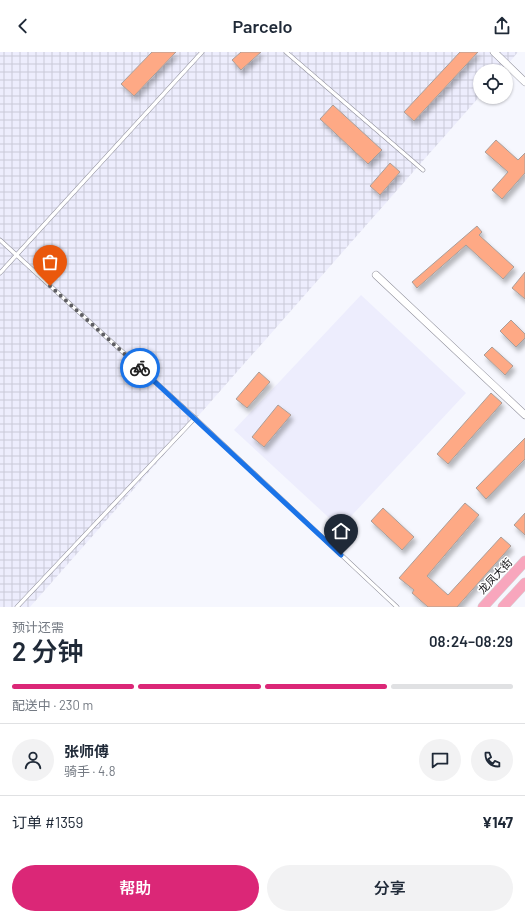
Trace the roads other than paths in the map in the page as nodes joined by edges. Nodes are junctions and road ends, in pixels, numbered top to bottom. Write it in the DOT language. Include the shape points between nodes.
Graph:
graph roads {
  1 [pos="202,52"];
  2 [pos="286,52"];
  3 [pos="494,52"];
  4 [pos="525,82"];
  5 [pos="423,170"];
  6 [pos="0,240"];
  7 [pos="16,255"];
  8 [pos="0,273"];
  9 [pos="376,275"];
  10 [pos="525,415"];
  11 [pos="195,418"];
  12 [pos="525,561"];
  13 [pos="525,583"];
  14 [pos="17,607"];
  15 [pos="397,607"];
  16 [pos="483,607"];
  17 [pos="503,607"];
  1 -- 7 [label="lane"];
  2 -- 5 [label="lane"];
  3 -- 4 [label="street"];
  6 -- 7 [label="lane"];
  7 -- 8 [label="lane"];
  7 -- 11 [label="lane"];
  9 -- 10 [label="street"];
  11 -- 14 [label="lane"];
  11 -- 15 [label="lane"];
  12 -- 16 [label="main road, 龙凤大街"];
  13 -- 17 [label="main road"];
}
